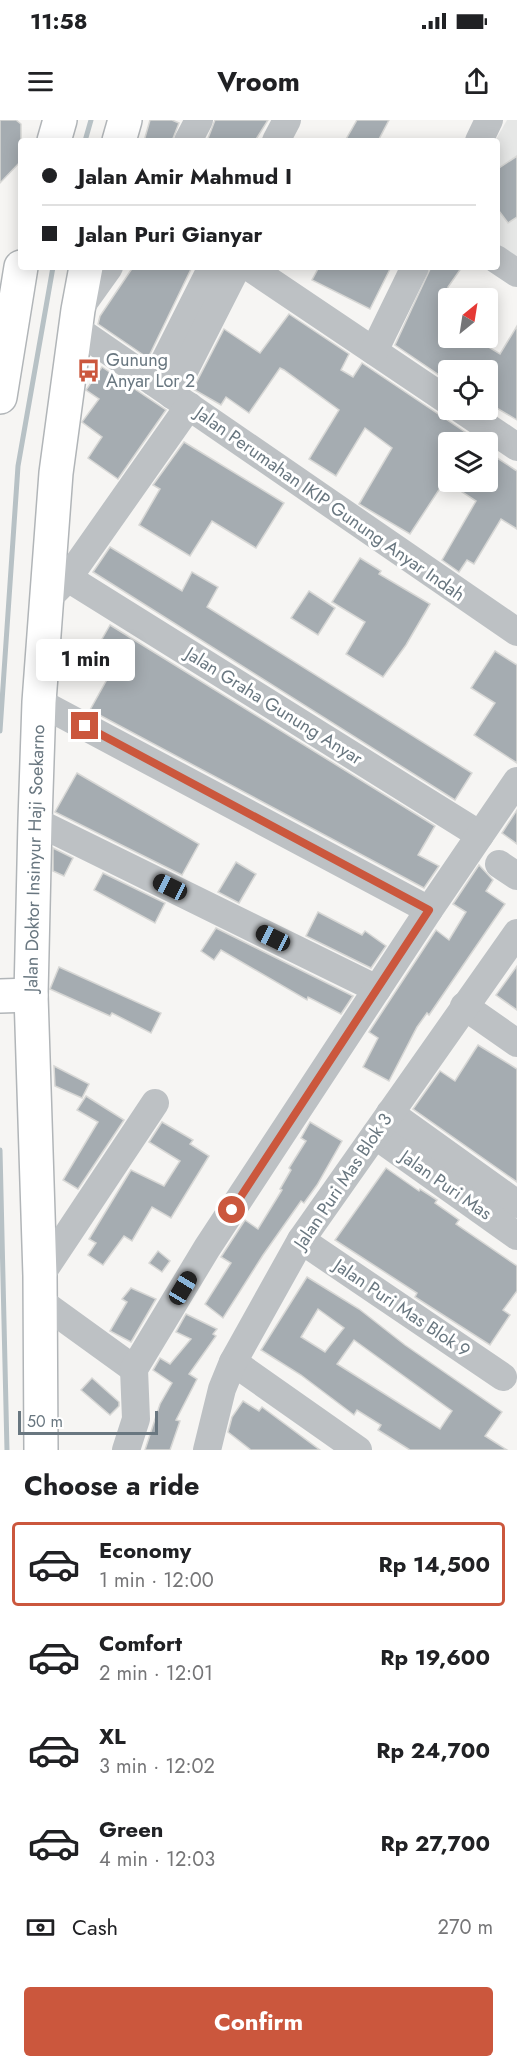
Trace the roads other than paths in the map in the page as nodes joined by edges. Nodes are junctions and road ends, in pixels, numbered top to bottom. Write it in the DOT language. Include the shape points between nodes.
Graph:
graph roads {
  1 [pos="60,120"];
  2 [pos="125,120"];
  3 [pos="199,120"];
  4 [pos="287,120"];
  5 [pos="309,120"];
  6 [pos="489,120"];
  7 [pos="55,138"];
  8 [pos="120,138"];
  9 [pos="190,138"];
  10 [pos="278,138"];
  11 [pos="300,138"];
  12 [pos="480,138"];
  13 [pos="500,262"];
  14 [pos="85,270"];
  15 [pos="107,270"];
  16 [pos="211,270"];
  17 [pos="235,270"];
  18 [pos="253,270"];
  19 [pos="414,270"];
  20 [pos="517,273"];
  21 [pos="12,278"];
  22 [pos="76,319"];
  23 [pos="374,351"];
  24 [pos="438,394"];
  25 [pos="172,395"];
  26 [pos="0,398"];
  27 [pos="477,420"];
  28 [pos="517,447"];
  29 [pos="59,588"];
  30 [pos="517,632"];
  31 [pos="39,702"];
  32 [pos="514,792"];
  33 [pos="34,821"];
  34 [pos="480,835"];
  35 [pos="429,910"];
  36 [pos="517,933"];
  37 [pos="377,989"];
  38 [pos="15,995"];
  39 [pos="464,1006"];
  40 [pos="517,1043"];
  41 [pos="155,1103"];
  42 [pos="382,1124"];
  43 [pos="517,1204"];
  44 [pos="517,1236"];
  45 [pos="301,1240"];
  46 [pos="40,1288"];
  47 [pos="233,1362"];
  48 [pos="134,1369"];
  49 [pos="512,1374"];
  50 [pos="41,1450"];
  51 [pos="126,1450"];
  52 [pos="207,1450"];
  53 [pos="358,1450"];
  1 -- 7 [label="main road"];
  2 -- 8 [label="main road"];
  3 -- 9 [label="street"];
  4 -- 10 [label="street"];
  5 -- 11 [label="street"];
  6 -- 12 [label="street"];
  13 -- 20 [label="street"];
  14 -- 22 [label="main road, Jalan Doktor Insinyur Haji Soekarno"];
  15 -- 22 [label="street"];
  16 -- 25 [label="street"];
  17 -- 25 [label="street"];
  18 -- 23 [label="street"];
  19 -- 23 [label="street"];
  21 -- 26 [label="main road"];
  22 -- 25 [label="street, Jalan Perumahan IKIP Gunung Anyar Indah"];
  22 -- 29 [label="main road, Jalan Doktor Insinyur Haji Soekarno" via="56,473"];
  23 -- 24 [label="street"];
  25 -- 29 [label="street"];
  25 -- 30 [label="street, Jalan Perumahan IKIP Gunung Anyar Indah"];
  27 -- 28 [label="street"];
  29 -- 31 [label="main road, Jalan Doktor Insinyur Haji Soekarno"];
  29 -- 34 [label="street, Jalan Graha Gunung Anyar"];
  31 -- 33 [label="main road, Jalan Doktor Insinyur Haji Soekarno"];
  31 -- 35 [label="street"];
  32 -- 34 [label="street"];
  33 -- 37 [label="street"];
  33 -- 38 [label="main road, Jalan Doktor Insinyur Haji Soekarno"];
  34 -- 35 [label="street"];
  35 -- 37 [label="street"];
  36 -- 39 [label="street, Jalan Puri Mas Blok 3"];
  37 -- 48 [label="street" via="207,1248"];
  38 -- 46 [label="main road, Jalan Doktor Insinyur Haji Soekarno"];
  39 -- 40 [label="street"];
  39 -- 42 [label="street, Jalan Puri Mas Blok 3"];
  41 -- 46 [label="street"];
  42 -- 43 [label="street, Jalan Puri Mas"];
  42 -- 44 [label="street, Jalan Puri Mas"];
  42 -- 45 [label="street, Jalan Puri Mas Blok 3"];
  45 -- 47 [label="street, Jalan Puri Mas Blok 3"];
  45 -- 49 [label="street, Jalan Puri Mas Blok 9"];
  46 -- 48 [label="street"];
  46 -- 50 [label="main road, Jalan Doktor Insinyur Haji Soekarno"];
  47 -- 52 [label="street, Jalan Puri Mas Blok 3"];
  47 -- 53 [label="street"];
  48 -- 51 [label="street" via="136,1419"];
}
